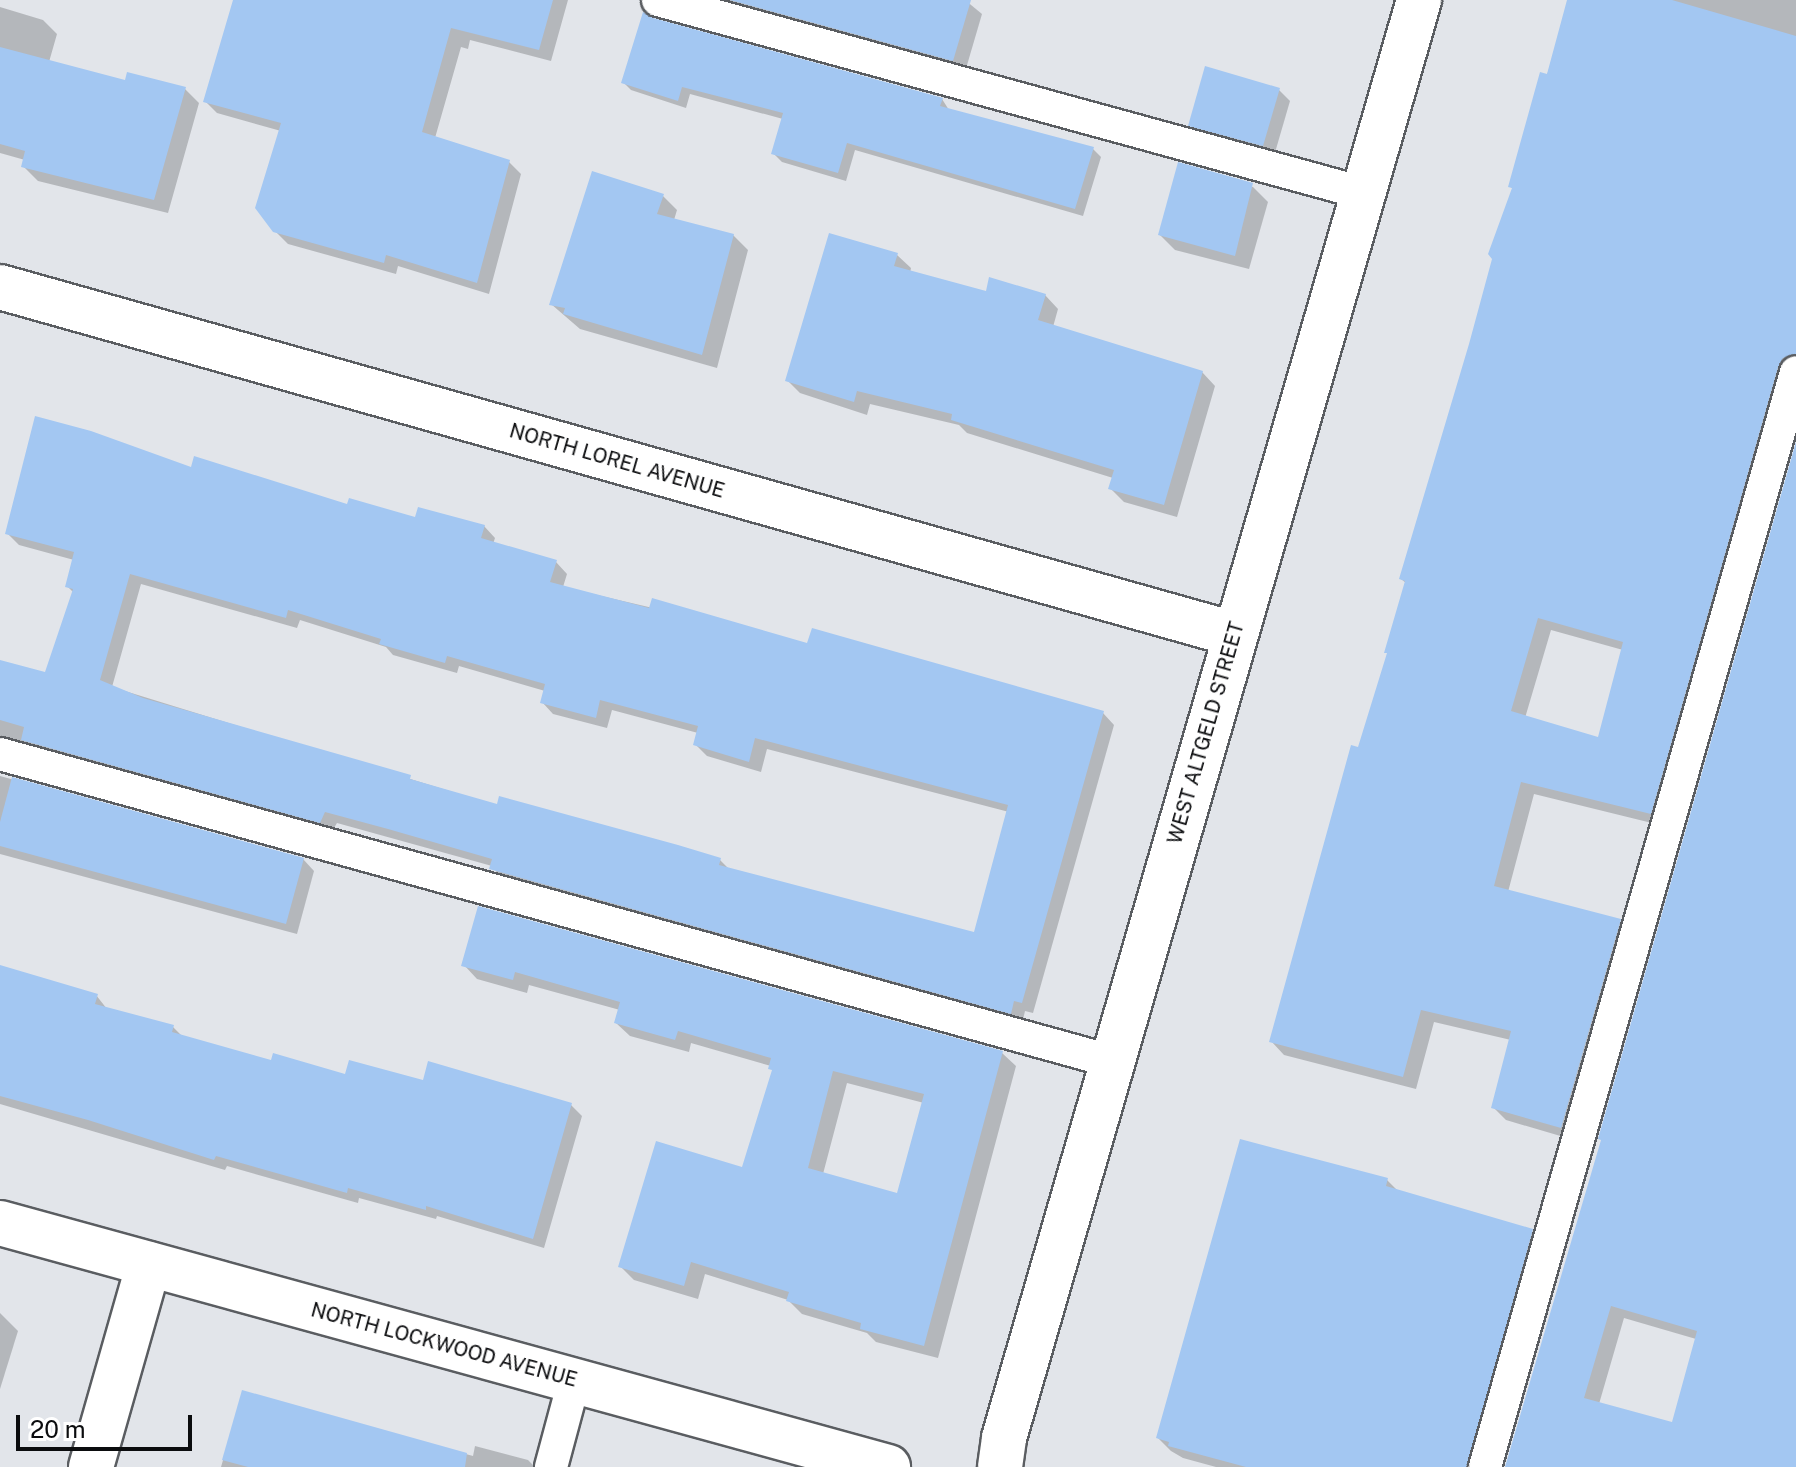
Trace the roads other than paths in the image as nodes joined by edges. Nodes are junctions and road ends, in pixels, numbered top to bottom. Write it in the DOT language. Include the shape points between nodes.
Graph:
graph roads {
  1 [pos="658,0"];
  2 [pos="1419,0"];
  3 [pos="1363,193"];
  4 [pos="0,287"];
  5 [pos="1796,372"];
  6 [pos="1234,634"];
  7 [pos="0,754"];
  8 [pos="1111,1061"];
  9 [pos="0,1223"];
  10 [pos="149,1264"];
  11 [pos="574,1381"];
  12 [pos="91,1467"];
  13 [pos="551,1467"];
  14 [pos="888,1467"];
  15 [pos="1000,1467"];
  16 [pos="1485,1467"];
  1 -- 3 [label="lane"];
  2 -- 3 [label="street, WEST ALTGELD STREET"];
  3 -- 6 [label="street, WEST ALTGELD STREET"];
  4 -- 6 [label="street, NORTH LOREL AVENUE"];
  5 -- 16 [label="lane"];
  6 -- 8 [label="street, WEST ALTGELD STREET"];
  7 -- 8 [label="lane"];
  8 -- 15 [label="street, WEST ALTGELD STREET"];
  9 -- 10 [label="street, NORTH LOCKWOOD AVENUE"];
  10 -- 11 [label="street, NORTH LOCKWOOD AVENUE"];
  10 -- 12 [label="street"];
  11 -- 13 [label="lane"];
  11 -- 14 [label="street, NORTH LOCKWOOD AVENUE"];
}
